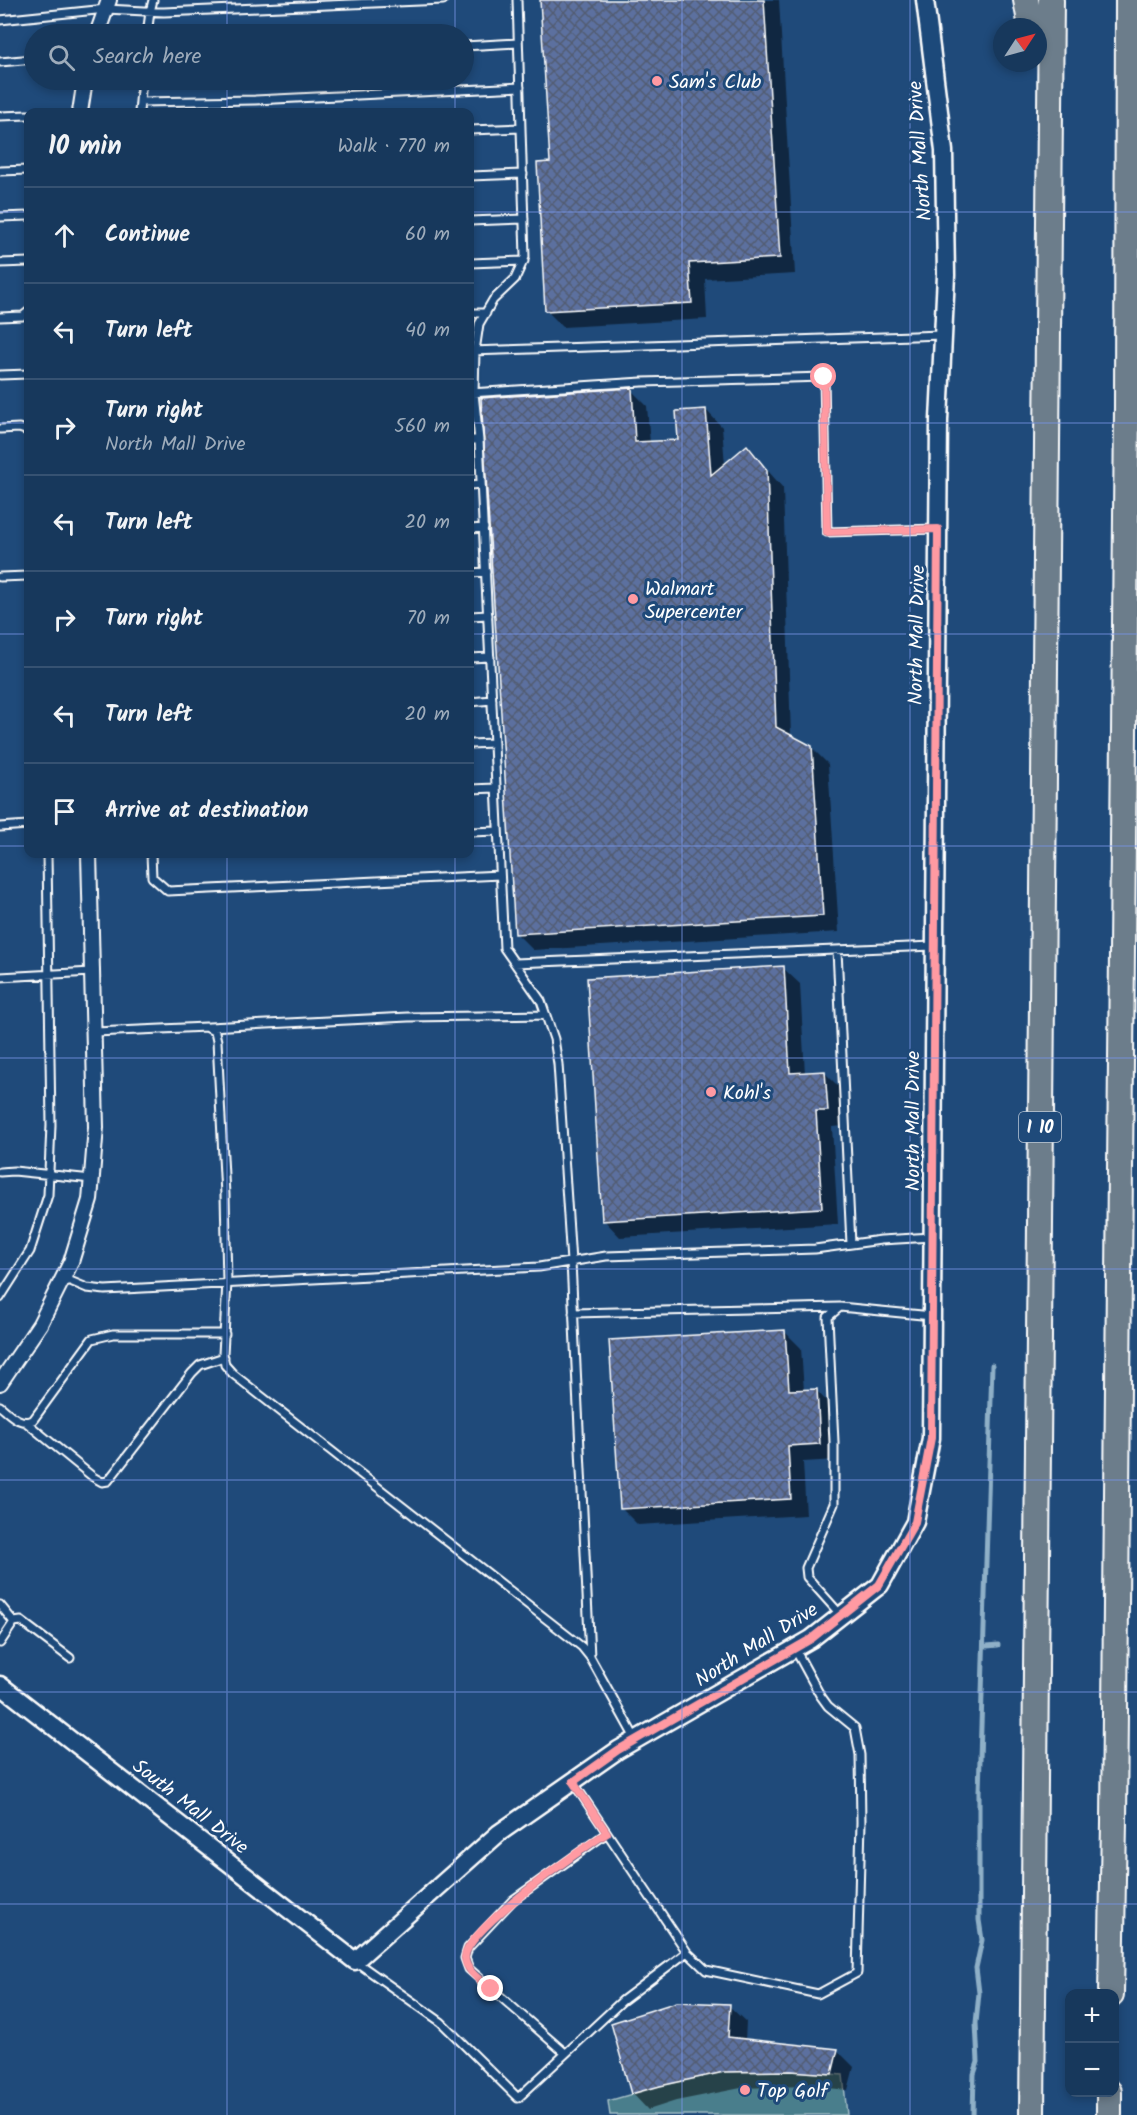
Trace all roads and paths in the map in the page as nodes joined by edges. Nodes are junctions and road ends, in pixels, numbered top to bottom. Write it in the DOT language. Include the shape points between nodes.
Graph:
graph roads {
  1 [pos="153,0"];
  2 [pos="254,0"];
  3 [pos="443,0"];
  4 [pos="517,0"];
  5 [pos="925,0"];
  6 [pos="1026,0"];
  7 [pos="1051,0"];
  8 [pos="1128,0"];
  9 [pos="107,5"];
  10 [pos="251,8"];
  11 [pos="150,12"];
  12 [pos="1029,18"];
  13 [pos="0,20"];
  14 [pos="100,24"];
  15 [pos="148,24"];
  16 [pos="518,43"];
  17 [pos="474,45"];
  18 [pos="24,60"];
  19 [pos="0,62"];
  20 [pos="1038,72"];
  21 [pos="520,87"];
  22 [pos="474,89"];
  23 [pos="83,90"];
  24 [pos="141,90"];
  25 [pos="459,90"];
  26 [pos="140,102"];
  27 [pos="81,108"];
  28 [pos="139,108"];
  29 [pos="24,114"];
  30 [pos="0,116"];
  31 [pos="521,128"];
  32 [pos="474,130"];
  33 [pos="1049,140"];
  34 [pos="24,170"];
  35 [pos="0,171"];
  36 [pos="523,174"];
  37 [pos="474,176"];
  38 [pos="24,216"];
  39 [pos="0,217"];
  40 [pos="524,219"];
  41 [pos="474,221"];
  42 [pos="1137,225"];
  43 [pos="24,261"];
  44 [pos="524,261"];
  45 [pos="0,263"];
  46 [pos="474,263"];
  47 [pos="1128,281"];
  48 [pos="474,313"];
  49 [pos="486,313"];
  50 [pos="24,315"];
  51 [pos="0,317"];
  52 [pos="943,335"];
  53 [pos="474,343"];
  54 [pos="474,351"];
  55 [pos="24,374"];
  56 [pos="0,375"];
  57 [pos="474,393"];
  58 [pos="474,406"];
  59 [pos="0,429"];
  60 [pos="24,430"];
  61 [pos="474,440"];
  62 [pos="479,440"];
  63 [pos="481,484"];
  64 [pos="474,485"];
  65 [pos="483,528"];
  66 [pos="474,529"];
  67 [pos="938,529"];
  68 [pos="486,572"];
  69 [pos="474,573"];
  70 [pos="24,576"];
  71 [pos="0,577"];
  72 [pos="488,615"];
  73 [pos="474,616"];
  74 [pos="489,657"];
  75 [pos="474,658"];
  76 [pos="492,700"];
  77 [pos="474,702"];
  78 [pos="494,743"];
  79 [pos="474,744"];
  80 [pos="496,788"];
  81 [pos="474,789"];
  82 [pos="24,825"];
  83 [pos="0,827"];
  84 [pos="498,831"];
  85 [pos="474,832"];
  86 [pos="47,858"];
  87 [pos="89,858"];
  88 [pos="151,858"];
  89 [pos="500,875"];
  90 [pos="934,946"];
  91 [pos="837,950"];
  92 [pos="515,963"];
  93 [pos="92,972"];
  94 [pos="48,974"];
  95 [pos="0,977"];
  96 [pos="546,1015"];
  97 [pos="206,1027"];
  98 [pos="95,1032"];
  99 [pos="0,1172"];
  100 [pos="49,1175"];
  101 [pos="92,1179"];
  102 [pos="932,1237"];
  103 [pos="850,1244"];
  104 [pos="571,1262"];
  105 [pos="63,1278"];
  106 [pos="227,1282"];
  107 [pos="0,1298"];
  108 [pos="840,1307"];
  109 [pos="573,1313"];
  110 [pos="932,1316"];
  111 [pos="225,1334"];
  112 [pos="224,1357"];
  113 [pos="0,1383"];
  114 [pos="0,1406"];
  115 [pos="27,1423"];
  116 [pos="0,1605"];
  117 [pos="841,1616"];
  118 [pos="14,1622"];
  119 [pos="0,1643"];
  120 [pos="795,1648"];
  121 [pos="590,1657"];
  122 [pos="70,1658"];
  123 [pos="0,1685"];
  124 [pos="636,1740"];
  125 [pos="573,1782"];
  126 [pos="607,1833"];
  127 [pos="687,1952"];
  128 [pos="355,1961"];
  129 [pos="1111,1989"];
  130 [pos="565,2053"];
  131 [pos="1109,2097"];
  132 [pos="1032,2115"];
  133 [pos="1109,2115"];
  1 -- 11 [label="lane"];
  2 -- 10 [label="lane"];
  3 -- 10 [label="lane"];
  4 -- 16 [label="lane"];
  5 -- 52 [label="street, North Mall Drive" via="944,151"];
  6 -- 12 [label="highway"];
  7 -- 33 [label="highway, I 10"];
  8 -- 47 [label="highway"];
  9 -- 11 [label="lane"];
  9 -- 13 [label="lane"];
  9 -- 14 [label="street"];
  10 -- 11 [label="lane"];
  11 -- 15 [label="lane"];
  16 -- 17 [label="lane"];
  16 -- 21 [label="lane"];
  18 -- 19 [label="lane"];
  20 -- 33 [label="highway"];
  21 -- 22 [label="lane"];
  21 -- 31 [label="lane"];
  23 -- 27 [label="street"];
  24 -- 26 [label="lane"];
  25 -- 26 [label="lane"];
  26 -- 28 [label="lane"];
  29 -- 30 [label="lane"];
  31 -- 32 [label="lane"];
  31 -- 36 [label="lane"];
  33 -- 132 [label="highway, I 10"];
  34 -- 35 [label="lane"];
  36 -- 37 [label="lane"];
  36 -- 40 [label="lane"];
  38 -- 39 [label="lane"];
  40 -- 41 [label="lane"];
  40 -- 44 [label="lane"];
  42 -- 47 [label="highway"];
  43 -- 45 [label="lane"];
  44 -- 46 [label="lane"];
  44 -- 49 [label="lane"];
  47 -- 129 [label="highway"];
  48 -- 49 [label="lane"];
  49 -- 53 [label="lane"];
  50 -- 51 [label="lane"];
  52 -- 54 [label="lane"];
  52 -- 67 [label="street, North Mall Drive"];
  55 -- 56 [label="lane"];
  57 -- 67 [label="lane" via="642,382 824,377 827,532"];
  58 -- 62 [label="lane"];
  59 -- 60 [label="lane"];
  61 -- 62 [label="lane"];
  62 -- 63 [label="lane"];
  63 -- 64 [label="lane"];
  63 -- 65 [label="lane"];
  65 -- 66 [label="lane"];
  65 -- 68 [label="lane"];
  67 -- 90 [label="street, North Mall Drive"];
  68 -- 69 [label="lane"];
  68 -- 72 [label="lane"];
  70 -- 71 [label="lane"];
  72 -- 73 [label="lane"];
  72 -- 74 [label="lane"];
  74 -- 75 [label="lane"];
  74 -- 76 [label="lane"];
  76 -- 77 [label="lane"];
  76 -- 78 [label="lane"];
  78 -- 79 [label="lane"];
  78 -- 80 [label="lane"];
  80 -- 81 [label="lane"];
  80 -- 84 [label="lane"];
  82 -- 83 [label="lane"];
  84 -- 85 [label="lane"];
  84 -- 89 [label="lane"];
  86 -- 94 [label="lane"];
  87 -- 93 [label="street"];
  88 -- 89 [label="lane" via="152,877 168,891"];
  89 -- 92 [label="lane" via="504,948"];
  90 -- 91 [label="lane"];
  90 -- 102 [label="street, North Mall Drive"];
  91 -- 92 [label="lane"];
  91 -- 103 [label="lane"];
  92 -- 96 [label="lane"];
  93 -- 94 [label="lane"];
  93 -- 98 [label="street"];
  94 -- 95 [label="lane"];
  94 -- 100 [label="lane"];
  96 -- 97 [label="lane"];
  96 -- 104 [label="lane" via="558,1064"];
  97 -- 98 [label="lane"];
  97 -- 106 [label="lane" via="215,1032 218,1041"];
  98 -- 101 [label="street"];
  99 -- 100 [label="lane"];
  100 -- 101 [label="lane"];
  100 -- 107 [label="lane" via="48,1195 30,1251"];
  101 -- 105 [label="street" via="90,1200"];
  102 -- 103 [label="lane"];
  102 -- 110 [label="street, North Mall Drive"];
  103 -- 104 [label="lane" via="815,1249 606,1256"];
  104 -- 106 [label="lane" via="539,1267"];
  104 -- 109 [label="lane"];
  105 -- 106 [label="lane" via="87,1288 105,1290"];
  105 -- 113 [label="street" via="40,1324"];
  106 -- 111 [label="lane"];
  108 -- 109 [label="lane"];
  108 -- 110 [label="lane"];
  108 -- 117 [label="lane" via="828,1317 834,1504 806,1568 807,1577"];
  109 -- 121 [label="lane"];
  110 -- 117 [label="street, North Mall Drive" via="931,1438 915,1522 879,1585"];
  111 -- 112 [label="lane"];
  111 -- 115 [label="lane" via="113,1334 93,1339"];
  112 -- 115 [label="lane" via="200,1365 192,1373 108,1481 93,1477"];
  112 -- 121 [label="lane" via="225,1365 247,1388"];
  114 -- 115 [label="lane"];
  116 -- 118 [label="lane"];
  117 -- 120 [label="street, North Mall Drive"];
  118 -- 119 [label="lane"];
  118 -- 122 [label="lane" via="21,1622"];
  120 -- 124 [label="street, North Mall Drive"];
  120 -- 127 [label="lane" via="828,1706 855,1728 860,1755 861,1822 857,1973 818,1994 705,1970"];
  121 -- 124 [label="lane"];
  123 -- 128 [label="street, South Mall Drive"];
  124 -- 125 [label="street, North Mall Drive"];
  125 -- 126 [label="lane"];
  125 -- 128 [label="street, North Mall Drive" via="499,1833"];
  126 -- 127 [label="lane"];
  126 -- 130 [label="lane" via="513,1900 468,1947 465,1958 469,1969"];
  127 -- 130 [label="lane" via="622,2001"];
  128 -- 130 [label="lane" via="441,2022 518,2098"];
  131 -- 133 [label="highway"];
}
